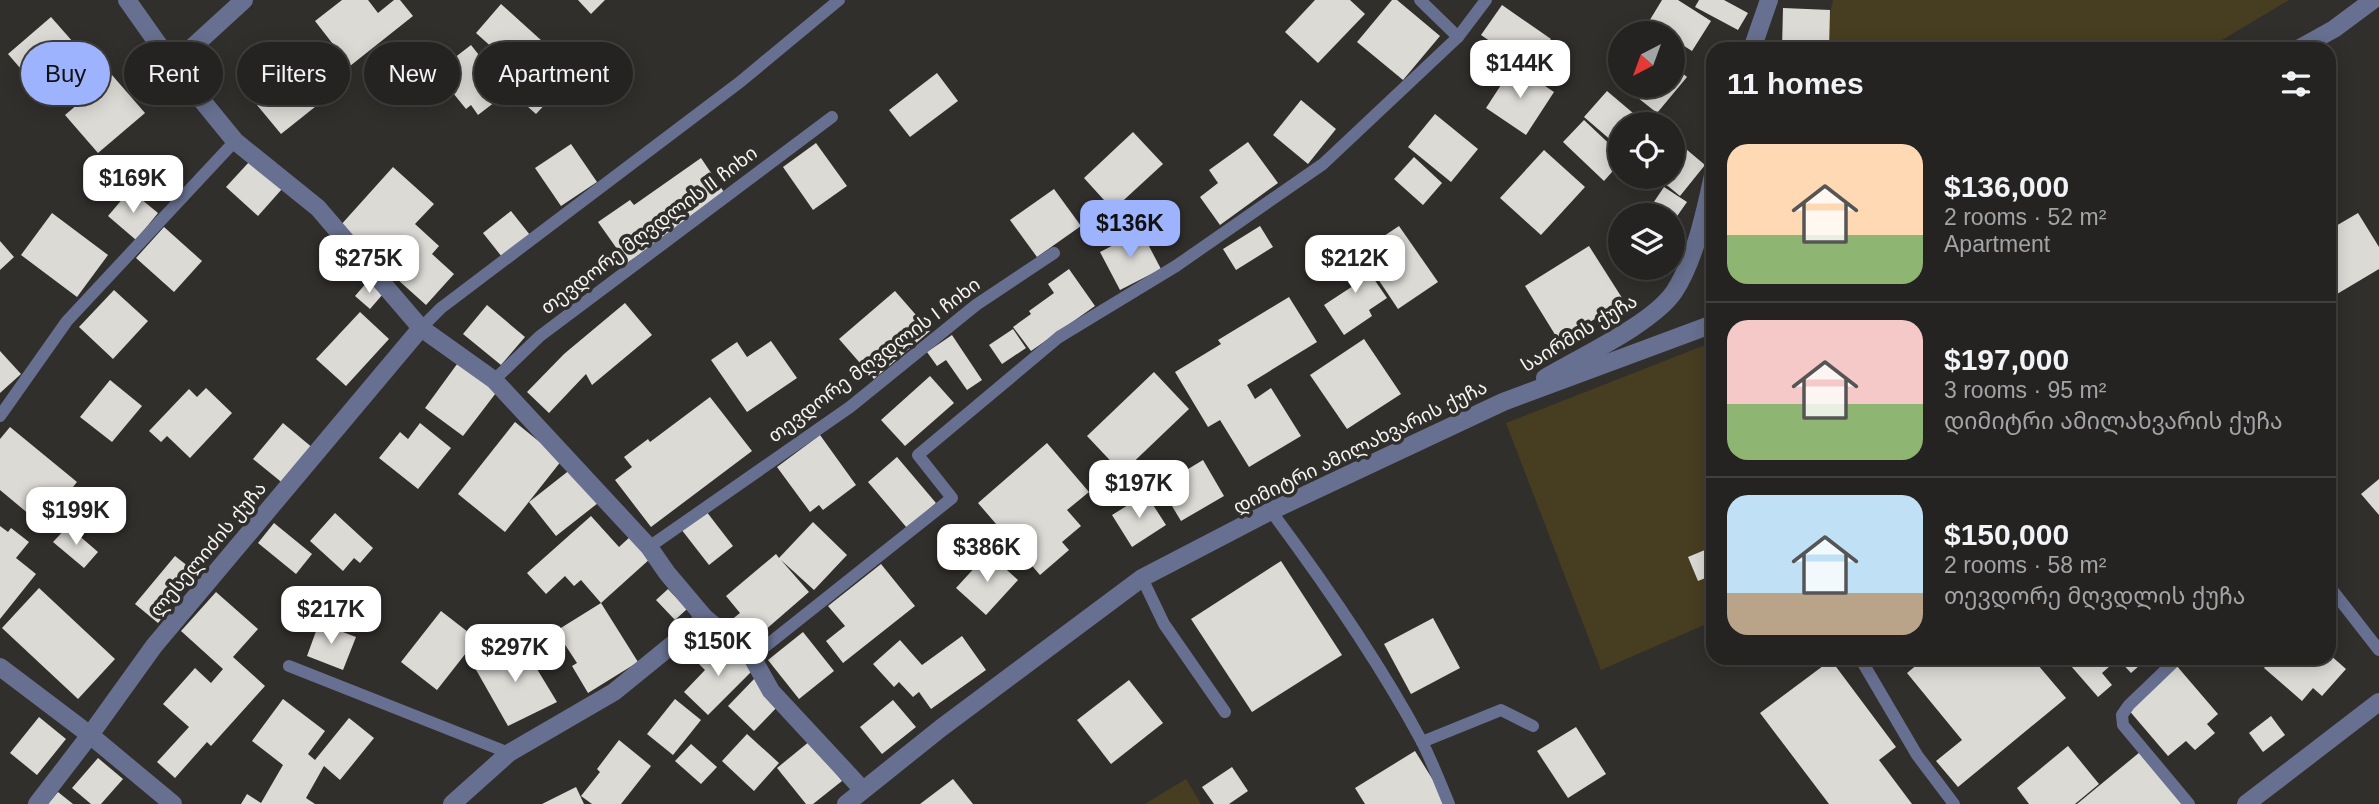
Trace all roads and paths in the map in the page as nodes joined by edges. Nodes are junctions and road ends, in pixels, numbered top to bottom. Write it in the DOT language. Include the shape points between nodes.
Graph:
graph roads {
  1 [pos="127,0"];
  2 [pos="244,0"];
  3 [pos="839,0"];
  4 [pos="1420,0"];
  5 [pos="1486,0"];
  6 [pos="1769,0"];
  7 [pos="2373,0"];
  8 [pos="1458,37"];
  9 [pos="157,42"];
  10 [pos="198,42"];
  11 [pos="1754,42"];
  12 [pos="2311,42"];
  13 [pos="206,105"];
  14 [pos="832,117"];
  15 [pos="235,141"];
  16 [pos="1706,207"];
  17 [pos="1054,253"];
  18 [pos="1706,327"];
  19 [pos="421,328"];
  20 [pos="495,380"];
  21 [pos="1503,402"];
  22 [pos="0,416"];
  23 [pos="1271,512"];
  24 [pos="649,547"];
  25 [pos="1142,578"];
  26 [pos="2336,595"];
  27 [pos="705,618"];
  28 [pos="2379,650"];
  29 [pos="752,657"];
  30 [pos="1864,665"];
  31 [pos="2171,665"];
  32 [pos="289,666"];
  33 [pos="0,667"];
  34 [pos="2379,702"];
  35 [pos="1225,712"];
  36 [pos="1533,726"];
  37 [pos="90,735"];
  38 [pos="1422,742"];
  39 [pos="509,753"];
  40 [pos="862,789"];
  41 [pos="37,804"];
  42 [pos="173,804"];
  43 [pos="452,804"];
  44 [pos="846,804"];
  45 [pos="1450,804"];
  46 [pos="1954,804"];
  47 [pos="2189,804"];
  48 [pos="2246,804"];
  1 -- 9 [label="street"];
  2 -- 10 [label="street"];
  3 -- 19 [label="lane" via="740,82 451,300"];
  4 -- 8 [label="lane"];
  5 -- 8 [label="lane"];
  6 -- 11 [label="street"];
  7 -- 12 [label="street"];
  8 -- 29 [label="lane" via="1323,164 1176,266 1059,337 918,455 952,498"];
  13 -- 15 [label="street"];
  14 -- 20 [label="lane, თევდორე მღვდლის II ჩიხი" via="540,336"];
  15 -- 19 [label="street" via="318,208"];
  15 -- 22 [label="lane" via="67,321"];
  16 -- 21 [label="street, საირმის ქუჩა" via="1673,294 1650,316"];
  17 -- 24 [label="lane, თევდორე მღვდლის I ჩიხი" via="976,305 850,407"];
  18 -- 21 [label="street, დიმიტრი ამილახვარის ქუჩა"];
  19 -- 20 [label="street"];
  19 -- 37 [label="street, ლესელიძის ქუჩა" via="154,646"];
  20 -- 24 [label="street"];
  21 -- 23 [label="street, დიმიტრი ამილახვარის ქუჩა"];
  23 -- 25 [label="street, დიმიტრი ამილახვარის ქუჩა"];
  23 -- 38 [label="lane" via="1366,647"];
  24 -- 27 [label="street"];
  25 -- 35 [label="lane" via="1164,624"];
  25 -- 40 [label="street, დიმიტრი ამილახვარის ქუჩა"];
  26 -- 28 [label="lane"];
  27 -- 29 [label="street"];
  27 -- 39 [label="street" via="614,692"];
  29 -- 40 [label="street" via="771,691"];
  30 -- 46 [label="lane" via="1917,755"];
  31 -- 47 [label="lane" via="2129,705 2122,715 2123,725"];
  32 -- 39 [label="lane"];
  33 -- 37 [label="street"];
  34 -- 48 [label="street"];
  36 -- 38 [label="lane" via="1501,710"];
  37 -- 41 [label="street, ლესელიძის ქუჩა"];
  37 -- 42 [label="street"];
  38 -- 45 [label="lane"];
  39 -- 43 [label="street"];
  40 -- 44 [label="street, დიმიტრი ამილახვარის ქუჩა"];
}
